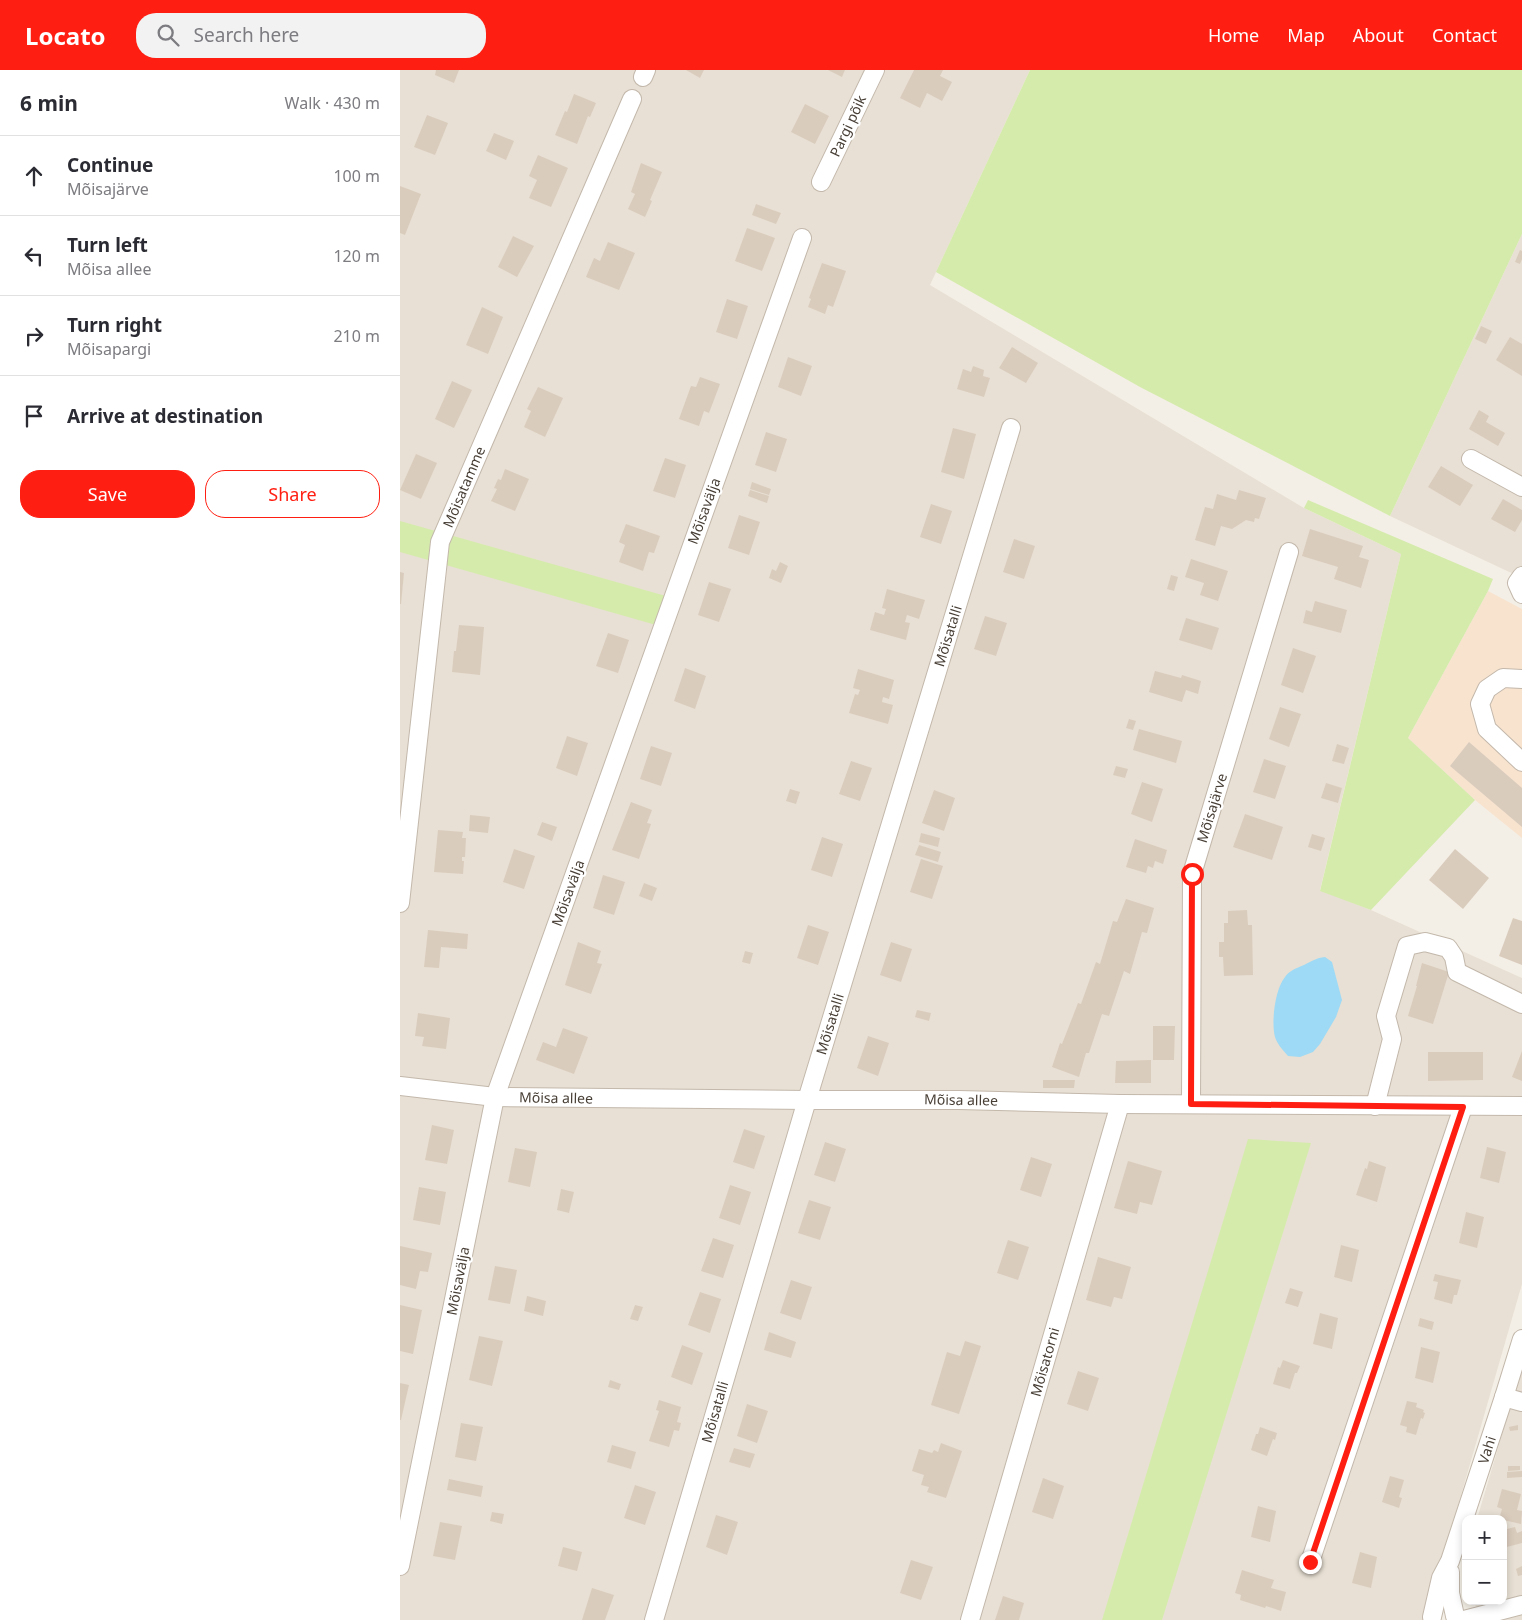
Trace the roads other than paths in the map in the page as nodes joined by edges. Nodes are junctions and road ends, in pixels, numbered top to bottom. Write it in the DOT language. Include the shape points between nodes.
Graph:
graph roads {
  1 [pos="875,70"];
  2 [pos="632,99"];
  3 [pos="822,182"];
  4 [pos="802,238"];
  5 [pos="1011,428"];
  6 [pos="1471,459"];
  7 [pos="1522,487"];
  8 [pos="1289,552"];
  9 [pos="1522,576"];
  10 [pos="1522,594"];
  11 [pos="1522,679"];
  12 [pos="1522,762"];
  13 [pos="400,903"];
  14 [pos="1522,1004"];
  15 [pos="400,1086"];
  16 [pos="495,1097"];
  17 [pos="807,1100"];
  18 [pos="1120,1104"];
  19 [pos="1191,1104"];
  20 [pos="1375,1106"];
  21 [pos="1522,1106"];
  22 [pos="1463,1107"];
  23 [pos="1522,1339"];
  24 [pos="1504,1398"];
  25 [pos="1522,1402"];
  26 [pos="1450,1561"];
  27 [pos="1310,1562"];
  28 [pos="400,1566"];
  29 [pos="1522,1605"];
  30 [pos="1430,1618"];
  31 [pos="1460,1619"];
  32 [pos="654,1620"];
  33 [pos="970,1620"];
  1 -- 3 [label="street, Pargi põik"];
  2 -- 13 [label="street, Mõisatamme" via="440,542"];
  4 -- 16 [label="street, Mõisavälja"];
  5 -- 17 [label="street, Mõisatalli"];
  6 -- 7 [label="street"];
  8 -- 19 [label="street, Mõisajärve" via="1192,874"];
  9 -- 10 [label="street" via="1517,583"];
  11 -- 12 [label="street" via="1503,678 1487,689 1480,704 1487,729"];
  14 -- 20 [label="street" via="1457,972 1448,948 1425,942 1407,946 1386,1016 1392,1038"];
  15 -- 16 [label="street, Mõisa allee"];
  16 -- 17 [label="street, Mõisa allee"];
  16 -- 28 [label="street, Mõisavälja"];
  17 -- 18 [label="street, Mõisa allee"];
  17 -- 32 [label="street, Mõisatalli"];
  18 -- 19 [label="street, Mõisa allee"];
  18 -- 33 [label="street, Mõisatorni"];
  19 -- 20 [label="street, Mõisa allee"];
  20 -- 22 [label="street, Mõisa allee"];
  21 -- 22 [label="street, Mõisa allee"];
  22 -- 27 [label="street"];
  23 -- 24 [label="street, Vahi"];
  24 -- 25 [label="street"];
  24 -- 26 [label="street, Vahi"];
  26 -- 30 [label="street, Vahi"];
  26 -- 31 [label="street, Vahi" via="1450,1593"];
  29 -- 31 [label="street"];
  30 -- 31 [label="street" via="1450,1614"];
}
